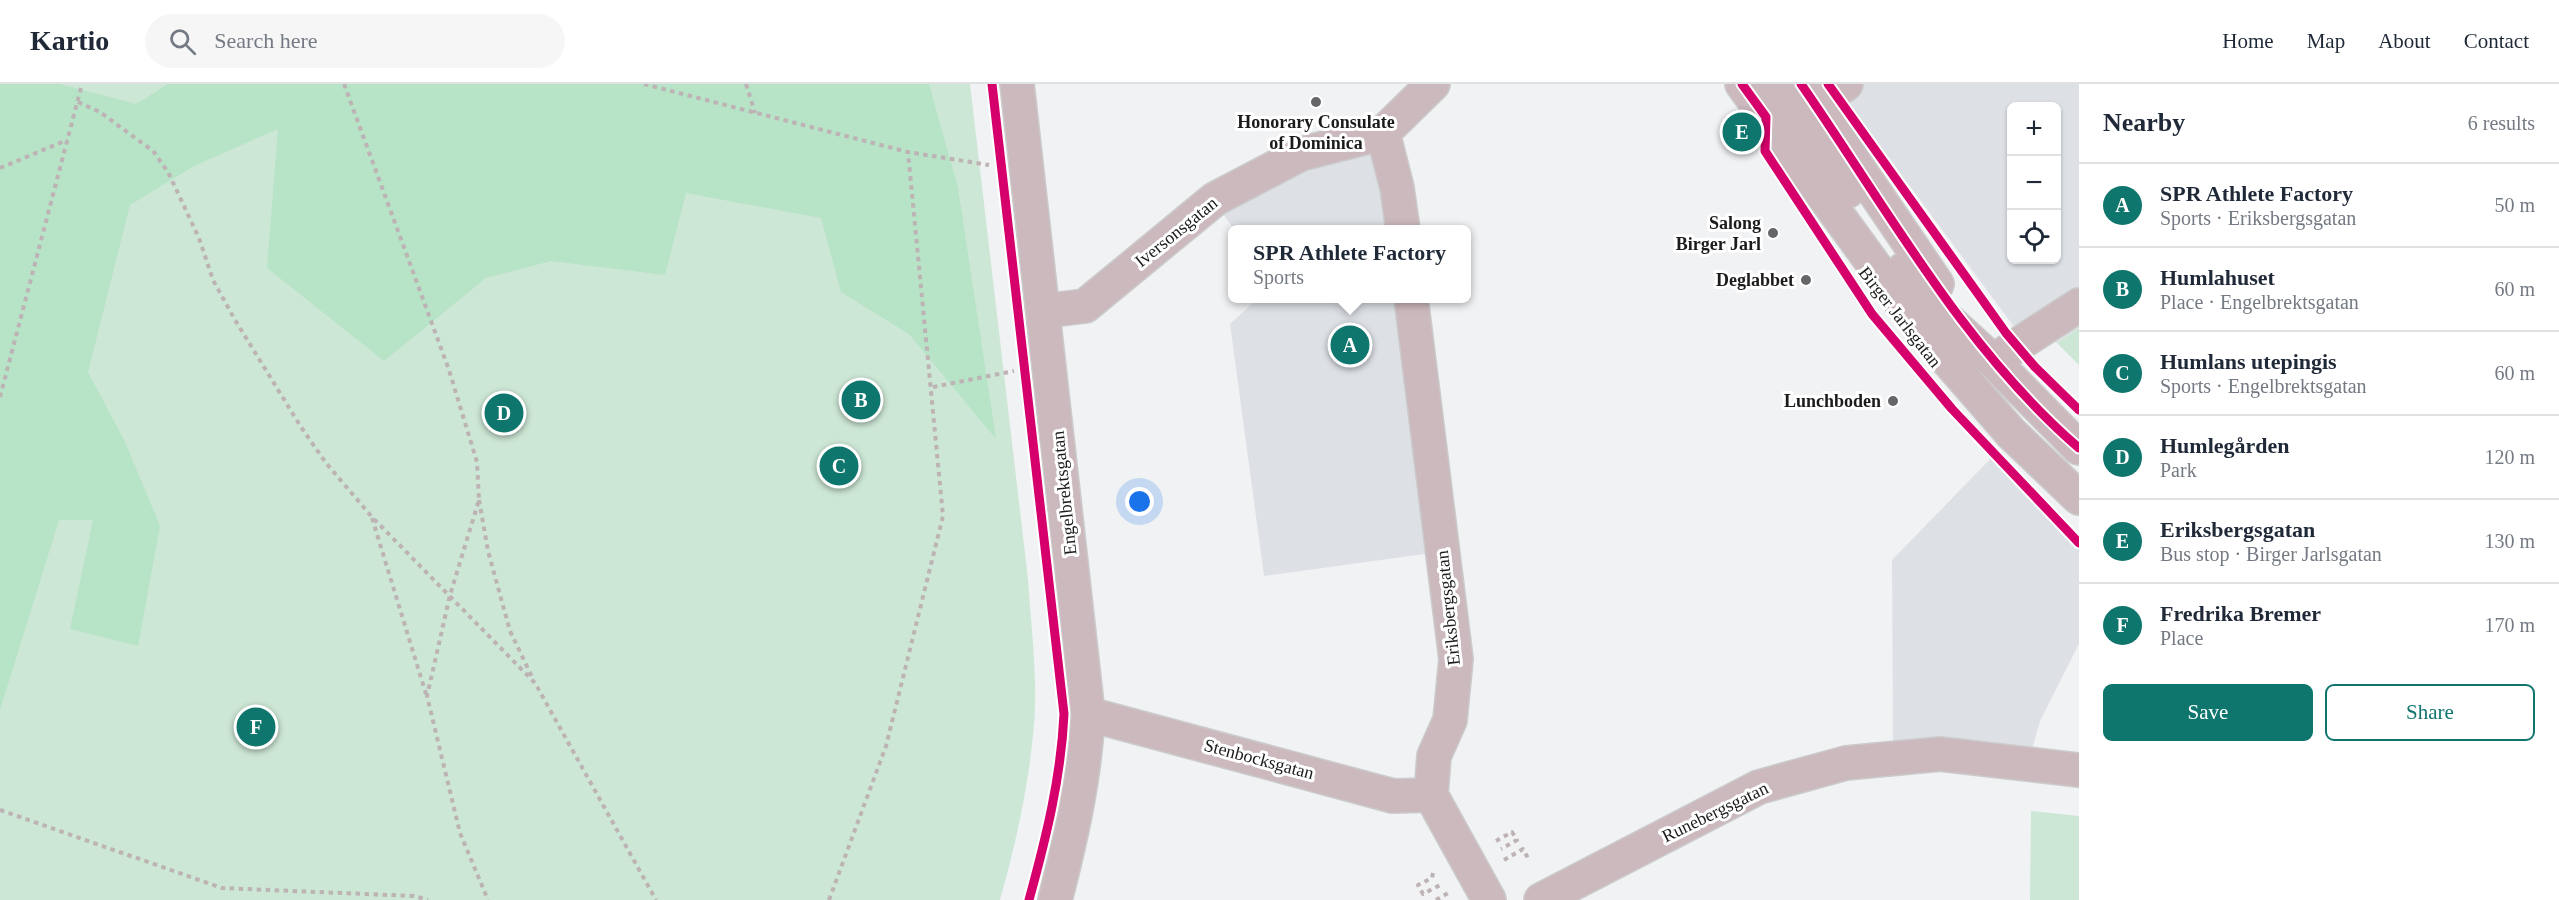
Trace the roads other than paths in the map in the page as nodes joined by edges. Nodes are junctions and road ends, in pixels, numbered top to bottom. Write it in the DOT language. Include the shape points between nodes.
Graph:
graph roads {
  1 [pos="1017,84"];
  2 [pos="1433,84"];
  3 [pos="1742,84"];
  4 [pos="1771,84"];
  5 [pos="1846,84"];
  6 [pos="1808,94"];
  7 [pos="1383,133"];
  8 [pos="1402,225"];
  9 [pos="1412,303"];
  10 [pos="2079,305"];
  11 [pos="1044,311"];
  12 [pos="1993,361"];
  13 [pos="2079,448"];
  14 [pos="2079,498"];
  15 [pos="1088,714"];
  16 [pos="2079,770"];
  17 [pos="1431,795"];
  18 [pos="1055,900"];
  19 [pos="1490,900"];
  20 [pos="1541,900"];
  1 -- 11 [label="street, Engelbrektsgatan"];
  2 -- 7 [label="street"];
  3 -- 14 [label="street, Birger Jarlsgatan" via="1922,331 2011,433"];
  4 -- 12 [label="street, Birger Jarlsgatan" via="1928,302"];
  5 -- 6 [label="street"];
  6 -- 12 [label="street, Birger Jarlsgatan"];
  7 -- 8 [label="street"];
  7 -- 11 [label="street, Iversonsgatan" via="1301,154 1215,199 1084,306"];
  9 -- 17 [label="street, Eriksbergsgatan" via="1456,659 1450,720 1434,756"];
  10 -- 12 [label="street"];
  11 -- 15 [label="street, Engelbrektsgatan"];
  12 -- 13 [label="street, Birger Jarlsgatan"];
  15 -- 17 [label="street, Stenbocksgatan" via="1393,796"];
  15 -- 18 [label="street, Engelbrektsgatan" via="1087,750 1074,824"];
  16 -- 20 [label="street, Runebergsgatan" via="1940,754 1846,763 1759,787"];
  17 -- 19 [label="street" via="1477,855"];
}
